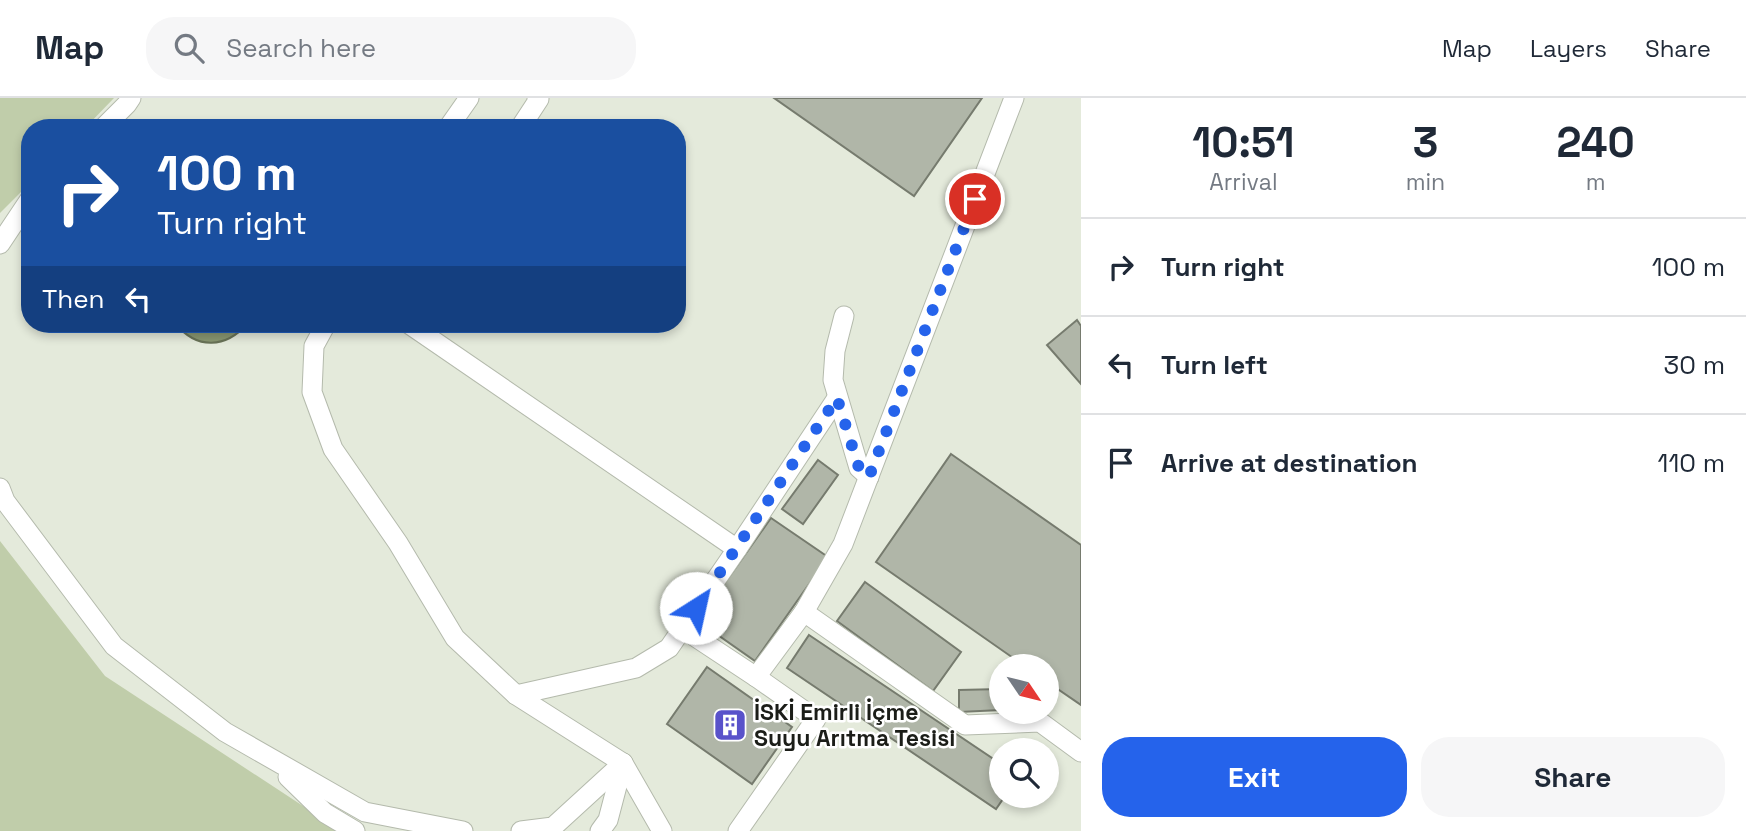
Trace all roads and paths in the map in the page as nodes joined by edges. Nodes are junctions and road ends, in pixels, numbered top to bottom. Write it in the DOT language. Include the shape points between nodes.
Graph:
graph roads {
  1 [pos="131,98"];
  2 [pos="469,98"];
  3 [pos="537,98"];
  4 [pos="1014,98"];
  5 [pos="112,119"];
  6 [pos="454,119"];
  7 [pos="526,119"];
  8 [pos="21,203"];
  9 [pos="21,212"];
  10 [pos="0,215"];
  11 [pos="0,244"];
  12 [pos="844,316"];
  13 [pos="321,333"];
  14 [pos="422,333"];
  15 [pos="837,398"];
  16 [pos="869,477"];
  17 [pos="0,488"];
  18 [pos="737,549"];
  19 [pos="804,612"];
  20 [pos="682,628"];
  21 [pos="756,677"];
  22 [pos="516,695"];
  23 [pos="1081,751"];
  24 [pos="268,757"];
  25 [pos="623,763"];
  26 [pos="355,831"];
  27 [pos="463,831"];
  28 [pos="521,831"];
  29 [pos="600,831"];
  30 [pos="662,831"];
  31 [pos="738,831"];
  1 -- 5 [label="lane"];
  2 -- 6 [label="lane"];
  3 -- 7 [label="lane"];
  4 -- 16 [label="lane"];
  8 -- 10 [label="lane"];
  9 -- 11 [label="lane"];
  12 -- 15 [label="lane" via="832,380"];
  13 -- 22 [label="lane" via="314,346 312,392 333,449 398,543 455,638"];
  14 -- 18 [label="lane"];
  15 -- 16 [label="lane" via="859,468"];
  15 -- 18 [label="lane"];
  16 -- 19 [label="lane" via="843,544"];
  17 -- 24 [label="lane" via="5,501 114,646 225,733"];
  18 -- 20 [label="lane"];
  19 -- 21 [label="lane"];
  19 -- 23 [label="lane" via="965,726 1040,722"];
  20 -- 21 [label="lane"];
  20 -- 22 [label="lane" via="668,648 636,668"];
  21 -- 31 [label="lane" via="816,719"];
  22 -- 25 [label="lane"];
  24 -- 26 [label="lane" via="325,813"];
  24 -- 27 [label="lane" via="365,812"];
  25 -- 28 [label="lane" via="553,827"];
  25 -- 29 [label="lane" via="608,820"];
  25 -- 30 [label="lane"];
}
